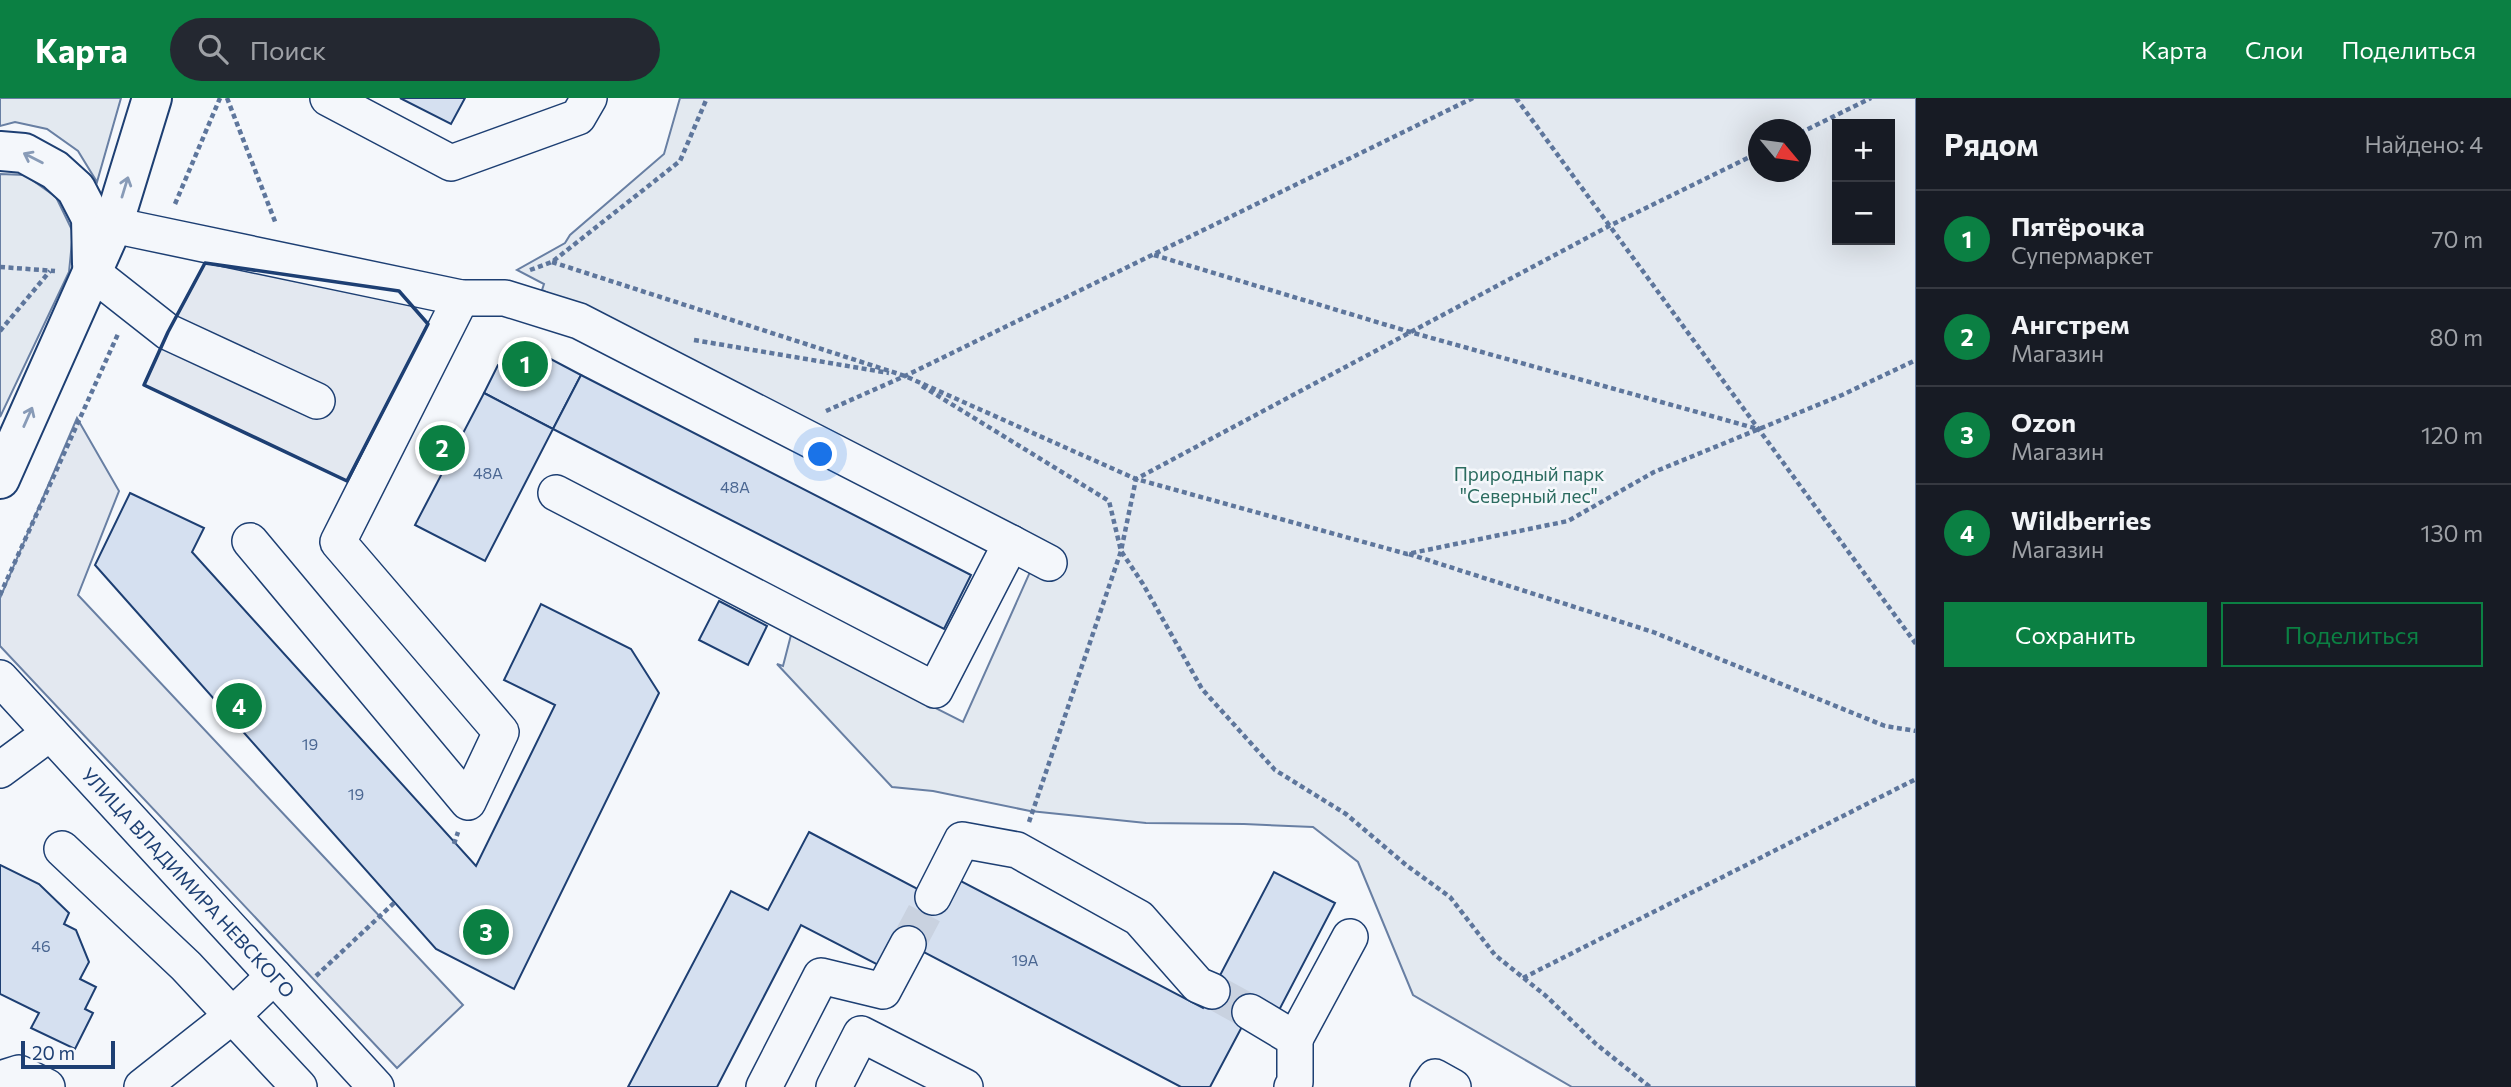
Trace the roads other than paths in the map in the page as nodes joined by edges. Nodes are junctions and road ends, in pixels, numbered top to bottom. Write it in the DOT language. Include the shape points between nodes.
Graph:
graph roads {
  1 [pos="152,98"];
  2 [pos="328,98"];
  3 [pos="589,98"];
  4 [pos="0,151"];
  5 [pos="113,225"];
  6 [pos="93,273"];
  7 [pos="461,298"];
  8 [pos="317,401"];
  9 [pos="0,479"];
  10 [pos="556,493"];
  11 [pos="250,541"];
  12 [pos="1011,543"];
  13 [pos="1049,562"];
  14 [pos="0,678"];
  15 [pos="50,733"];
  16 [pos="0,770"];
  17 [pos="62,849"];
  18 [pos="933,897"];
  19 [pos="1350,937"];
  20 [pos="908,944"];
  21 [pos="284,987"];
  22 [pos="1212,991"];
  23 [pos="1250,1012"];
  24 [pos="232,1016"];
  25 [pos="1295,1040"];
  26 [pos="0,1079"];
  27 [pos="47,1087"];
  28 [pos="142,1087"];
  29 [pos="299,1087"];
  30 [pos="376,1087"];
  31 [pos="764,1087"];
  32 [pos="834,1087"];
  33 [pos="965,1087"];
  34 [pos="1292,1087"];
  35 [pos="1428,1087"];
  36 [pos="1453,1087"];
  5 -- 1 [label="main road, one-way"];
  2 -- 3 [label="street" via="451,163 578,117"];
  6 -- 4 [label="main road, one-way" via="91,218 76,189 55,170 24,153"];
  5 -- 6 [label="main road"];
  5 -- 7 [label="street"];
  6 -- 8 [label="street" via="168,332"];
  9 -- 6 [label="main road, one-way"];
  7 -- 11 [label="street" via="338,542 501,732 468,802"];
  7 -- 12 [label="street" via="505,298 579,321"];
  10 -- 12 [label="street" via="935,690"];
  12 -- 13 [label="street"];
  14 -- 15 [label="street, УЛИЦА ВЛАДИМИРА НЕВСКОГО"];
  15 -- 16 [label="street"];
  15 -- 21 [label="street, УЛИЦА ВЛАДИМИРА НЕВСКОГО"];
  17 -- 24 [label="street"];
  18 -- 22 [label="street" via="962,840 1017,850 1139,918 1198,985"];
  19 -- 25 [label="street"];
  20 -- 31 [label="street" via="883,991 821,976"];
  21 -- 24 [label="street"];
  21 -- 30 [label="street, УЛИЦА ВЛАДИМИРА НЕВСКОГО"];
  23 -- 25 [label="street"];
  24 -- 28 [label="street"];
  24 -- 29 [label="street"];
  25 -- 34 [label="street"];
  26 -- 27 [label="street" via="19,1073"];
  32 -- 33 [label="street" via="861,1034"];
  35 -- 36 [label="street" via="1434,1077"];
}
